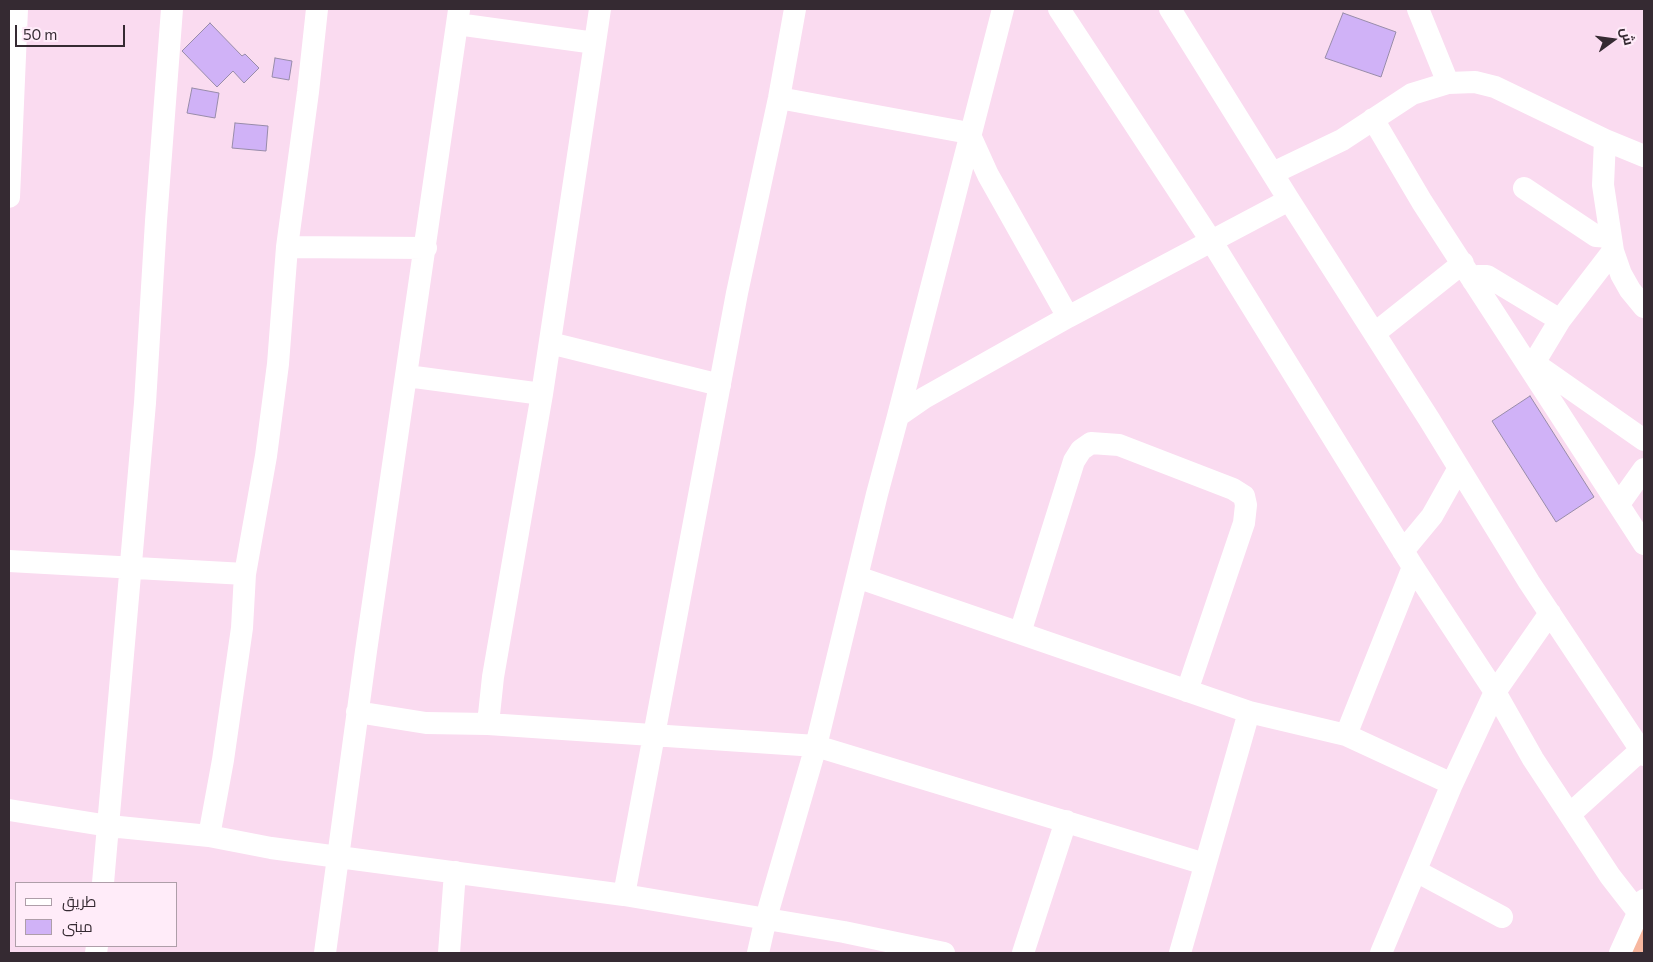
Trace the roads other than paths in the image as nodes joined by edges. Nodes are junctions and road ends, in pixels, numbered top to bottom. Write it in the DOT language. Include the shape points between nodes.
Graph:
graph roads {
  1 [pos="17,9"];
  2 [pos="172,9"];
  3 [pos="317,9"];
  4 [pos="600,9"];
  5 [pos="795,9"];
  6 [pos="1002,9"];
  7 [pos="1059,9"];
  8 [pos="1418,9"];
  9 [pos="1173,10"];
  10 [pos="458,16"];
  11 [pos="596,43"];
  12 [pos="1448,83"];
  13 [pos="779,98"];
  14 [pos="1373,119"];
  15 [pos="969,133"];
  16 [pos="1605,140"];
  17 [pos="10,141"];
  18 [pos="1644,156"];
  19 [pos="1273,173"];
  20 [pos="1524,188"];
  21 [pos="9,197"];
  22 [pos="1289,200"];
  23 [pos="1212,242"];
  24 [pos="1612,244"];
  25 [pos="287,247"];
  26 [pos="426,248"];
  27 [pos="1468,272"];
  28 [pos="1644,308"];
  29 [pos="1068,317"];
  30 [pos="1560,320"];
  31 [pos="1375,334"];
  32 [pos="550,343"];
  33 [pos="1532,366"];
  34 [pos="406,376"];
  35 [pos="720,384"];
  36 [pos="542,394"];
  37 [pos="898,416"];
  38 [pos="1644,440"];
  39 [pos="1460,468"];
  40 [pos="1644,469"];
  41 [pos="1619,504"];
  42 [pos="1644,544"];
  43 [pos="1408,559"];
  44 [pos="9,562"];
  45 [pos="132,568"];
  46 [pos="245,574"];
  47 [pos="857,577"];
  48 [pos="1550,612"];
  49 [pos="1020,633"];
  50 [pos="1187,691"];
  51 [pos="1495,692"];
  52 [pos="357,712"];
  53 [pos="1249,712"];
  54 [pos="488,724"];
  55 [pos="1346,735"];
  56 [pos="653,736"];
  57 [pos="1640,741"];
  58 [pos="816,746"];
  59 [pos="1452,784"];
  60 [pos="9,810"];
  61 [pos="1570,814"];
  62 [pos="1066,821"];
  63 [pos="109,826"];
  64 [pos="209,836"];
  65 [pos="339,857"];
  66 [pos="1205,864"];
  67 [pos="1416,870"];
  68 [pos="454,872"];
  69 [pos="103,882"];
  70 [pos="624,895"];
  71 [pos="1641,905"];
  72 [pos="1502,917"];
  73 [pos="766,918"];
  74 [pos="325,953"];
  75 [pos="449,953"];
  76 [pos="758,953"];
  77 [pos="944,953"];
  78 [pos="1023,953"];
  79 [pos="1180,953"];
  80 [pos="1381,953"];
  81 [pos="1620,953"];
  1 -- 17 [label="street"];
  2 -- 45 [label="street"];
  3 -- 25 [label="street"];
  4 -- 11 [label="street"];
  5 -- 13 [label="street"];
  6 -- 15 [label="street"];
  7 -- 23 [label="street"];
  8 -- 12 [label="street"];
  9 -- 19 [label="street"];
  10 -- 11 [label="street"];
  10 -- 26 [label="street"];
  11 -- 32 [label="street"];
  12 -- 14 [label="street" via="1412,94"];
  12 -- 16 [label="street" via="1475,82 1495,87"];
  13 -- 15 [label="street"];
  13 -- 35 [label="street"];
  14 -- 19 [label="street" via="1342,140"];
  14 -- 27 [label="street"];
  15 -- 29 [label="street" via="988,175"];
  15 -- 37 [label="street"];
  16 -- 18 [label="street"];
  16 -- 24 [label="street" via="1603,185"];
  17 -- 21 [label="street"];
  19 -- 22 [label="street"];
  20 -- 24 [label="street"];
  22 -- 23 [label="street"];
  22 -- 31 [label="street"];
  23 -- 29 [label="street"];
  23 -- 43 [label="street"];
  24 -- 28 [label="street" via="1621,274"];
  24 -- 30 [label="street"];
  25 -- 26 [label="street"];
  25 -- 46 [label="street" via="277,373"];
  26 -- 34 [label="street"];
  27 -- 30 [label="street" via="1487,276"];
  27 -- 31 [label="street"];
  27 -- 33 [label="street"];
  29 -- 37 [label="street"];
  30 -- 33 [label="street"];
  31 -- 39 [label="street"];
  32 -- 35 [label="street"];
  32 -- 36 [label="street"];
  33 -- 38 [label="street"];
  33 -- 41 [label="street"];
  34 -- 36 [label="street"];
  34 -- 52 [label="street"];
  35 -- 56 [label="street"];
  36 -- 54 [label="street" via="493,677"];
  37 -- 47 [label="street"];
  39 -- 43 [label="street"];
  39 -- 48 [label="street"];
  40 -- 41 [label="street"];
  41 -- 42 [label="street"];
  43 -- 51 [label="street"];
  43 -- 55 [label="street"];
  44 -- 45 [label="street"];
  45 -- 46 [label="street"];
  45 -- 63 [label="street"];
  46 -- 64 [label="street" via="242,628"];
  47 -- 49 [label="street"];
  47 -- 58 [label="street"];
  48 -- 51 [label="street"];
  48 -- 57 [label="street"];
  49 -- 50 [label="street"];
  49 -- 50 [label="street" via="1074,461 1091,443 1119,445 1244,496 1244,523"];
  50 -- 53 [label="street"];
  51 -- 59 [label="street"];
  51 -- 61 [label="street" via="1533,759"];
  52 -- 54 [label="street" via="426,722"];
  52 -- 65 [label="street"];
  53 -- 55 [label="street"];
  53 -- 66 [label="street"];
  54 -- 56 [label="street"];
  55 -- 59 [label="street"];
  56 -- 58 [label="street"];
  56 -- 70 [label="street"];
  57 -- 61 [label="street"];
  58 -- 62 [label="street"];
  58 -- 73 [label="street"];
  59 -- 67 [label="street"];
  60 -- 63 [label="street"];
  61 -- 71 [label="street" via="1610,876"];
  62 -- 66 [label="street"];
  62 -- 78 [label="street"];
  63 -- 64 [label="street"];
  63 -- 69 [label="street"];
  64 -- 65 [label="street"];
  65 -- 68 [label="street"];
  65 -- 74 [label="street"];
  66 -- 79 [label="street"];
  67 -- 72 [label="street"];
  67 -- 80 [label="street"];
  68 -- 70 [label="street"];
  68 -- 75 [label="street"];
  70 -- 73 [label="street"];
  71 -- 81 [label="street"];
  73 -- 76 [label="street"];
  73 -- 77 [label="street"];
}
